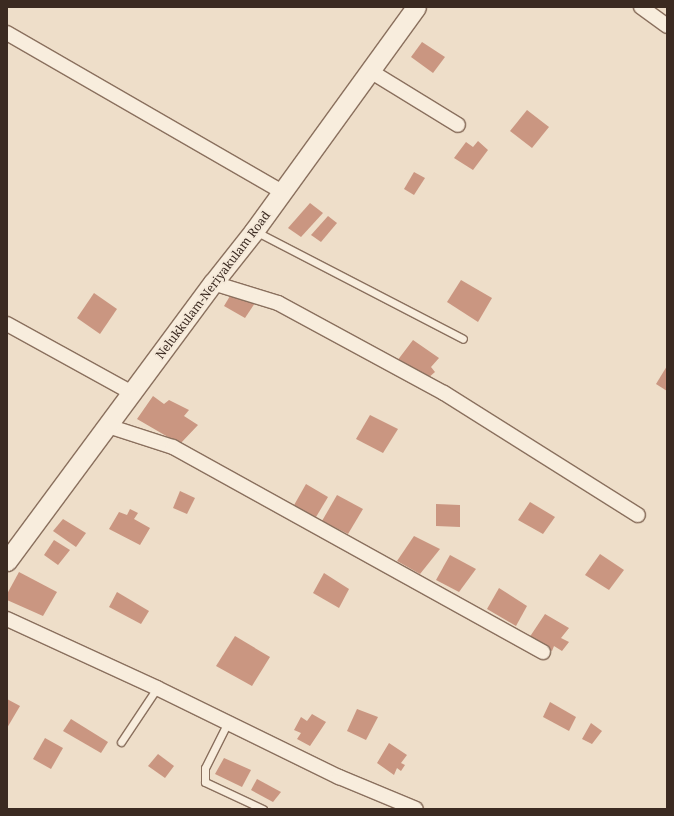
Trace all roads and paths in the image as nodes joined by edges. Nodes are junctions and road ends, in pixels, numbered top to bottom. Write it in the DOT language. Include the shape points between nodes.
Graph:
graph roads {
  1 [pos="416,7"];
  2 [pos="641,7"];
  3 [pos="667,26"];
  4 [pos="7,33"];
  5 [pos="370,71"];
  6 [pos="458,125"];
  7 [pos="282,192"];
  8 [pos="254,230"];
  9 [pos="212,283"];
  10 [pos="7,324"];
  11 [pos="463,339"];
  12 [pos="132,393"];
  13 [pos="108,426"];
  14 [pos="638,515"];
  15 [pos="7,561"];
  16 [pos="7,619"];
  17 [pos="543,652"];
  18 [pos="157,688"];
  19 [pos="228,722"];
  20 [pos="121,742"];
  21 [pos="264,809"];
  22 [pos="416,809"];
  1 -- 5 [label="main road, Nelukkulam-Neriyakulam Road"];
  2 -- 3 [label="street"];
  4 -- 7 [label="street"];
  5 -- 6 [label="street"];
  5 -- 7 [label="main road, Nelukkulam-Neriyakulam Road"];
  7 -- 8 [label="main road, Nelukkulam-Neriyakulam Road"];
  8 -- 9 [label="main road, Nelukkulam-Neriyakulam Road"];
  8 -- 11 [label="lane"];
  9 -- 12 [label="main road, Nelukkulam-Neriyakulam Road"];
  9 -- 14 [label="street" via="278,303 292,310 444,393"];
  10 -- 12 [label="street"];
  12 -- 13 [label="main road, Nelukkulam-Neriyakulam Road"];
  13 -- 15 [label="main road, Nelukkulam-Neriyakulam Road"];
  13 -- 17 [label="street" via="173,447"];
  16 -- 18 [label="street"];
  18 -- 19 [label="street"];
  18 -- 20 [label="lane"];
  19 -- 21 [label="lane" via="205,768 205,782"];
  19 -- 22 [label="street" via="339,777"];
}
